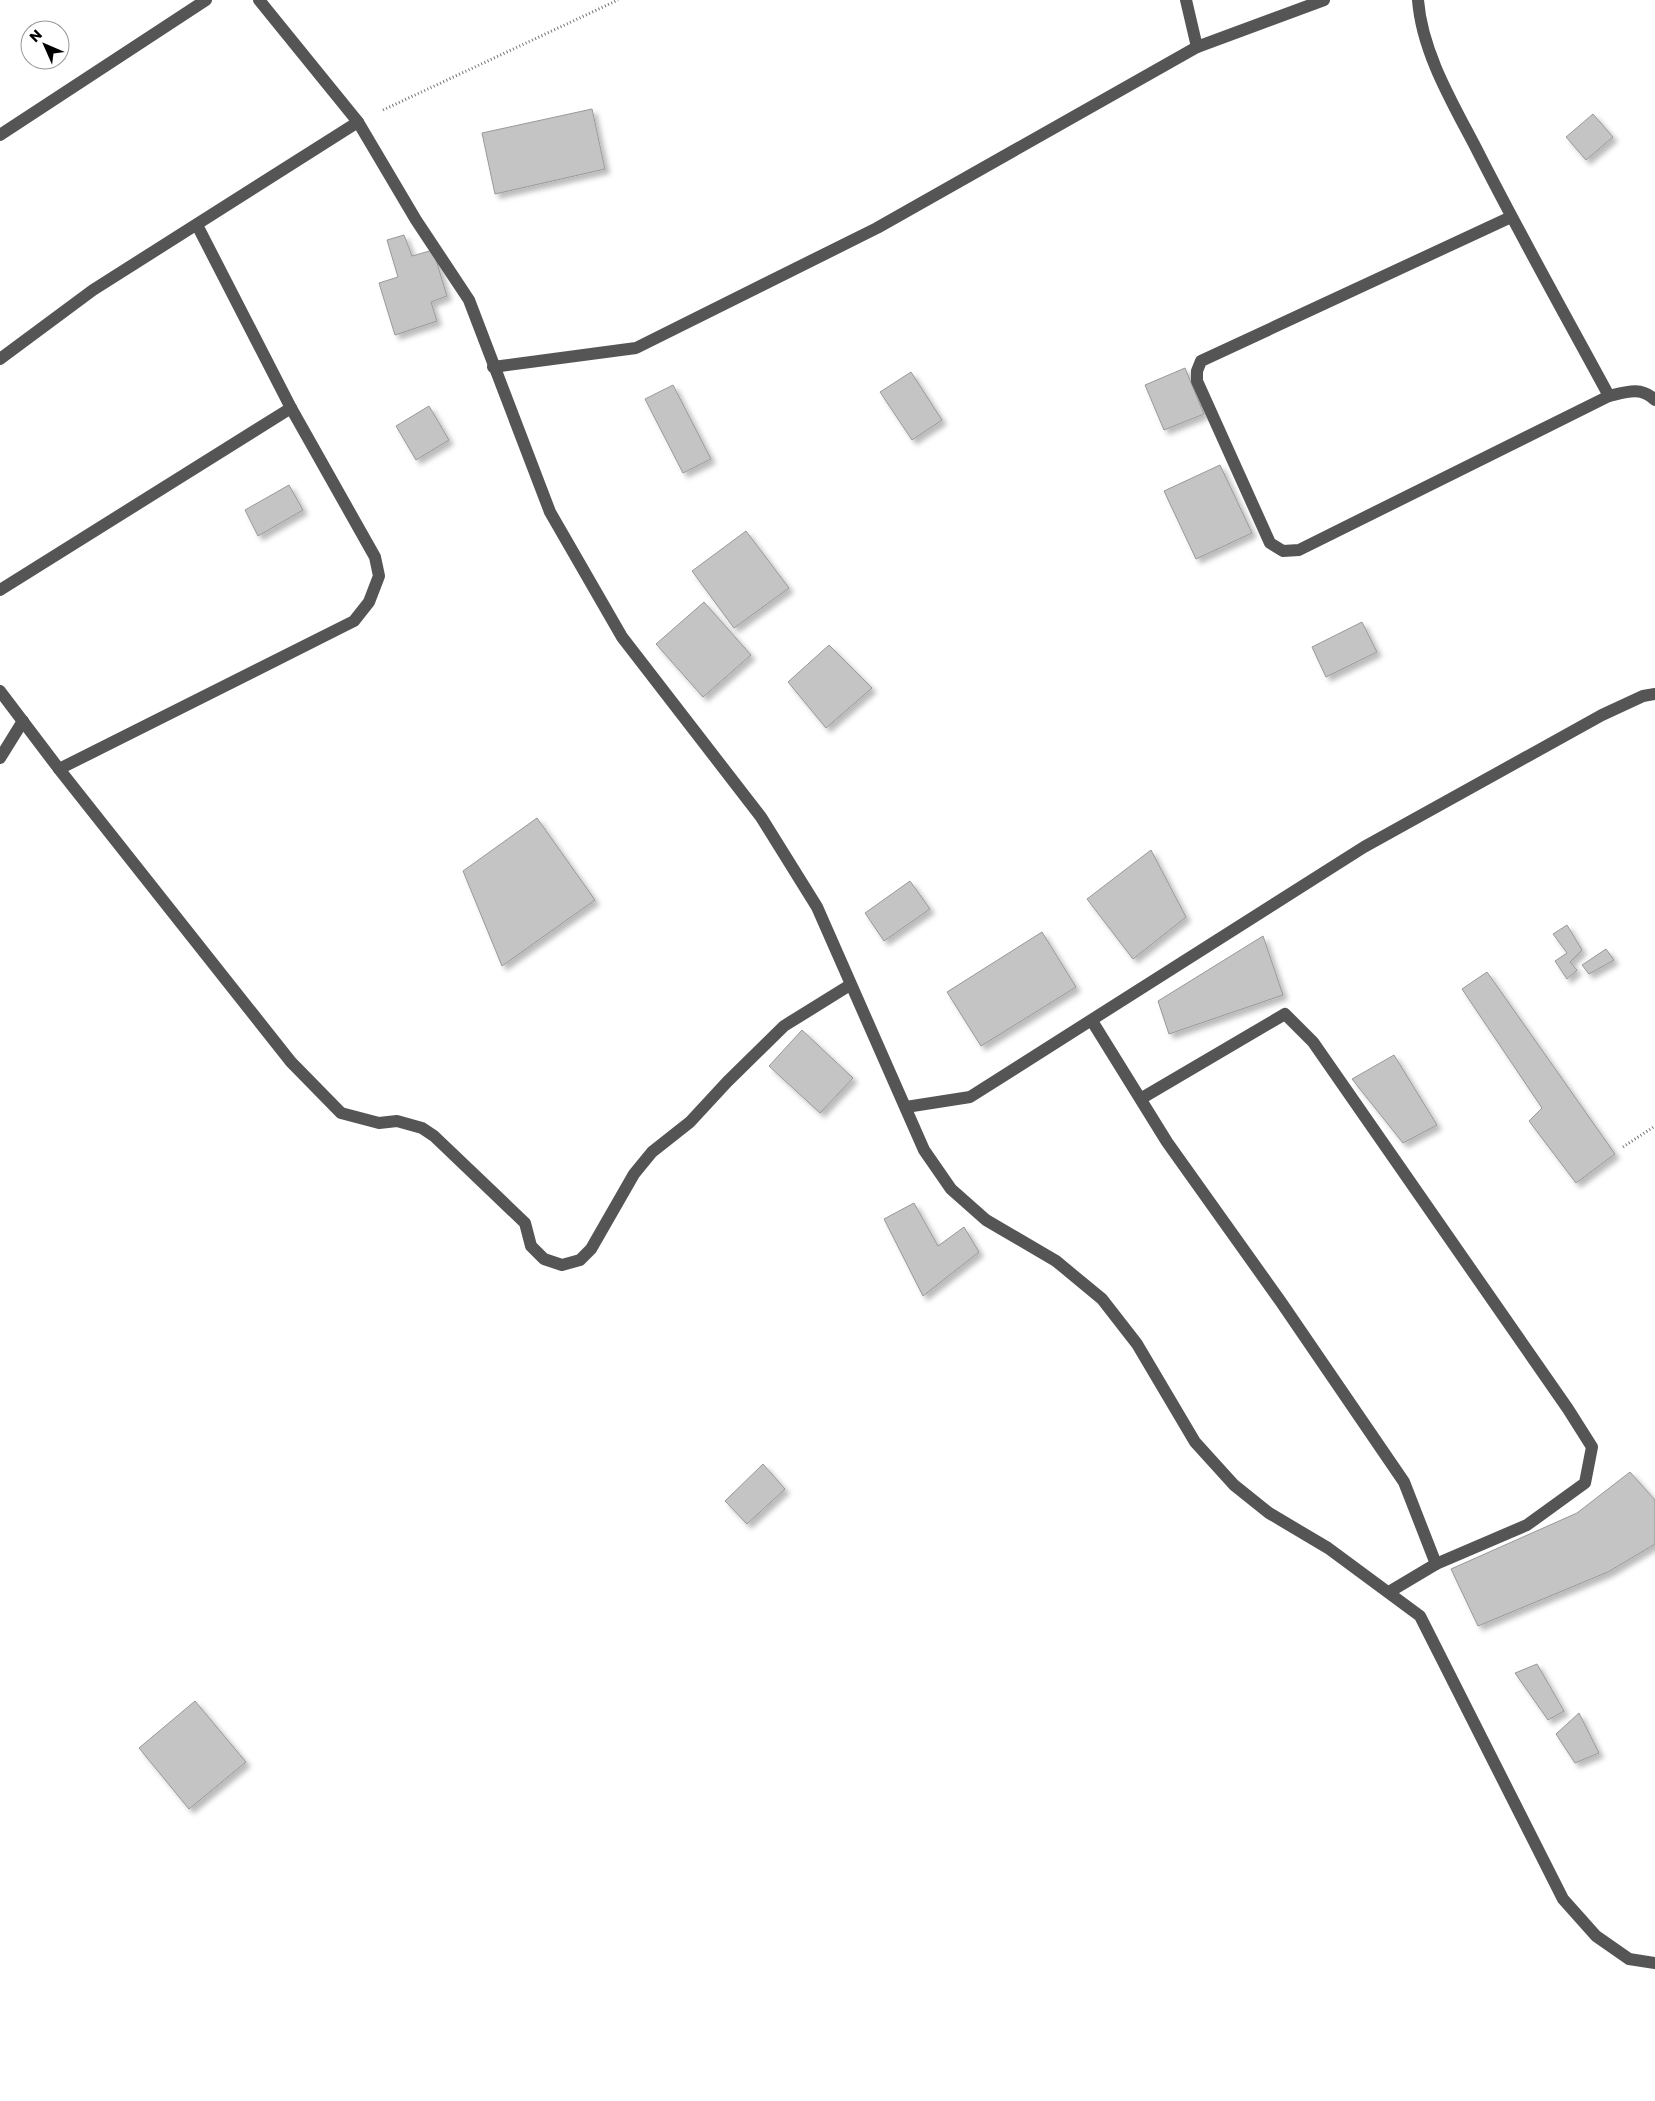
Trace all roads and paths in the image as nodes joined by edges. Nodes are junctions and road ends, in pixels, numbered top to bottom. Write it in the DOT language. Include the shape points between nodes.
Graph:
graph roads {
  1 [pos="206,0"];
  2 [pos="259,0"];
  3 [pos="618,0"];
  4 [pos="1186,0"];
  5 [pos="1324,0"];
  6 [pos="1418,0"];
  7 [pos="1198,47"];
  8 [pos="358,122"];
  9 [pos="0,135"];
  10 [pos="1511,217"];
  11 [pos="197,224"];
  12 [pos="0,358"];
  13 [pos="494,367"];
  14 [pos="1609,396"];
  15 [pos="1655,400"];
  16 [pos="291,408"];
  17 [pos="0,590"];
  18 [pos="0,691"];
  19 [pos="1655,694"];
  20 [pos="23,721"];
  21 [pos="0,758"];
  22 [pos="59,769"];
  23 [pos="850,985"];
  24 [pos="1092,1021"];
  25 [pos="1142,1098"];
  26 [pos="906,1107"];
  27 [pos="1655,1126"];
  28 [pos="1623,1147"];
  29 [pos="1436,1564"];
  30 [pos="1389,1592"];
  31 [pos="1655,1963"];
  1 -- 9 [label="street"];
  2 -- 8 [label="street"];
  3 -- 8 [label="path"];
  4 -- 7 [label="street"];
  5 -- 7 [label="street"];
  6 -- 10 [label="street" via="1424,35 1446,90"];
  7 -- 13 [label="street" via="877,228 636,348"];
  8 -- 11 [label="street"];
  8 -- 13 [label="street" via="416,220 469,300"];
  10 -- 14 [label="street"];
  10 -- 14 [label="street" via="1201,361 1197,381 1270,543 1283,551 1299,550"];
  11 -- 12 [label="street" via="93,290"];
  11 -- 16 [label="street"];
  13 -- 23 [label="street" via="555,520 622,637 761,817 817,907"];
  14 -- 15 [label="street" via="1635,390 1648,393"];
  16 -- 17 [label="street"];
  16 -- 22 [label="street" via="375,557 379,576 369,602 354,621"];
  18 -- 20 [label="street"];
  19 -- 24 [label="street" via="1602,715 1364,847"];
  20 -- 21 [label="street"];
  20 -- 22 [label="street"];
  22 -- 23 [label="street" via="291,1062 341,1113 379,1123 397,1121 422,1128 434,1136 525,1223 531,1246 544,1259 562,1265 580,1260 591,1249 634,1174 652,1152 690,1122 784,1026"];
  23 -- 26 [label="street"];
  24 -- 25 [label="street"];
  24 -- 26 [label="street" via="970,1097"];
  25 -- 29 [label="street" via="1167,1142 1404,1482"];
  25 -- 29 [label="street" via="1285,1014 1313,1042 1592,1447 1585,1483 1527,1525"];
  26 -- 30 [label="street" via="924,1150 951,1189 986,1220 1056,1261 1102,1299 1137,1344 1195,1442 1234,1485 1269,1513 1328,1548"];
  27 -- 28 [label="path"];
  29 -- 30 [label="street"];
  30 -- 31 [label="street" via="1420,1616 1563,1899 1596,1936 1629,1959"];
}
